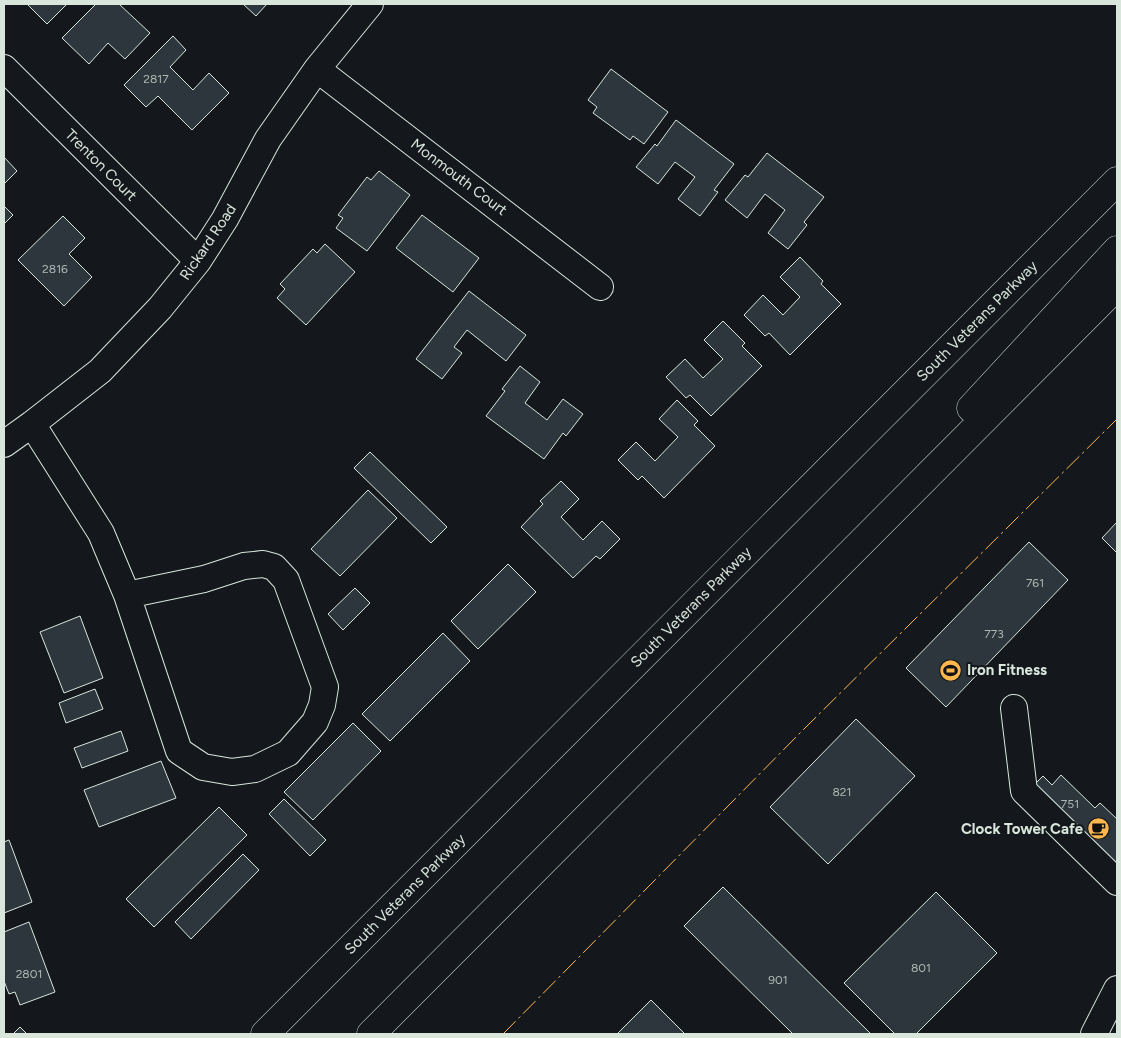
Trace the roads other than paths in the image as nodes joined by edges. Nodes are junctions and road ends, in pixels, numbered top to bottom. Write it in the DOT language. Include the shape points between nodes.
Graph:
graph roads {
  1 [pos="370,4"];
  2 [pos="4,68"];
  3 [pos="317,69"];
  4 [pos="1117,180"];
  5 [pos="1117,250"];
  6 [pos="198,261"];
  7 [pos="1117,286"];
  8 [pos="600,287"];
  9 [pos="1117,311"];
  10 [pos="1079,324"];
  11 [pos="32,424"];
  12 [pos="4,444"];
  13 [pos="921,484"];
  14 [pos="126,595"];
  15 [pos="1014,708"];
  16 [pos="1117,882"];
  17 [pos="1117,989"];
  18 [pos="266,1034"];
  19 [pos="371,1034"];
  20 [pos="1094,1034"];
  1 -- 3 [label="street, Rickard Road"];
  2 -- 6 [label="street, Trenton Court"];
  3 -- 6 [label="street, Rickard Road" via="268,139 225,219"];
  3 -- 8 [label="street, Monmouth Court"];
  4 -- 18 [label="highway, South Veterans Parkway"];
  5 -- 13 [label="highway" via="962,418"];
  6 -- 11 [label="street, Rickard Road" via="160,308 100,371"];
  7 -- 10 [label="highway"];
  9 -- 10 [label="highway"];
  10 -- 13 [label="highway"];
  11 -- 12 [label="street, Rickard Road"];
  11 -- 14 [label="street" via="101,533"];
  13 -- 19 [label="highway"];
  14 -- 14 [label="street" via="179,751 195,762 203,767 232,772 255,769 288,753 315,722 325,687 286,580 274,567 263,564 244,566 204,579"];
  15 -- 16 [label="street" via="1024,792"];
  17 -- 20 [label="street"];
}
